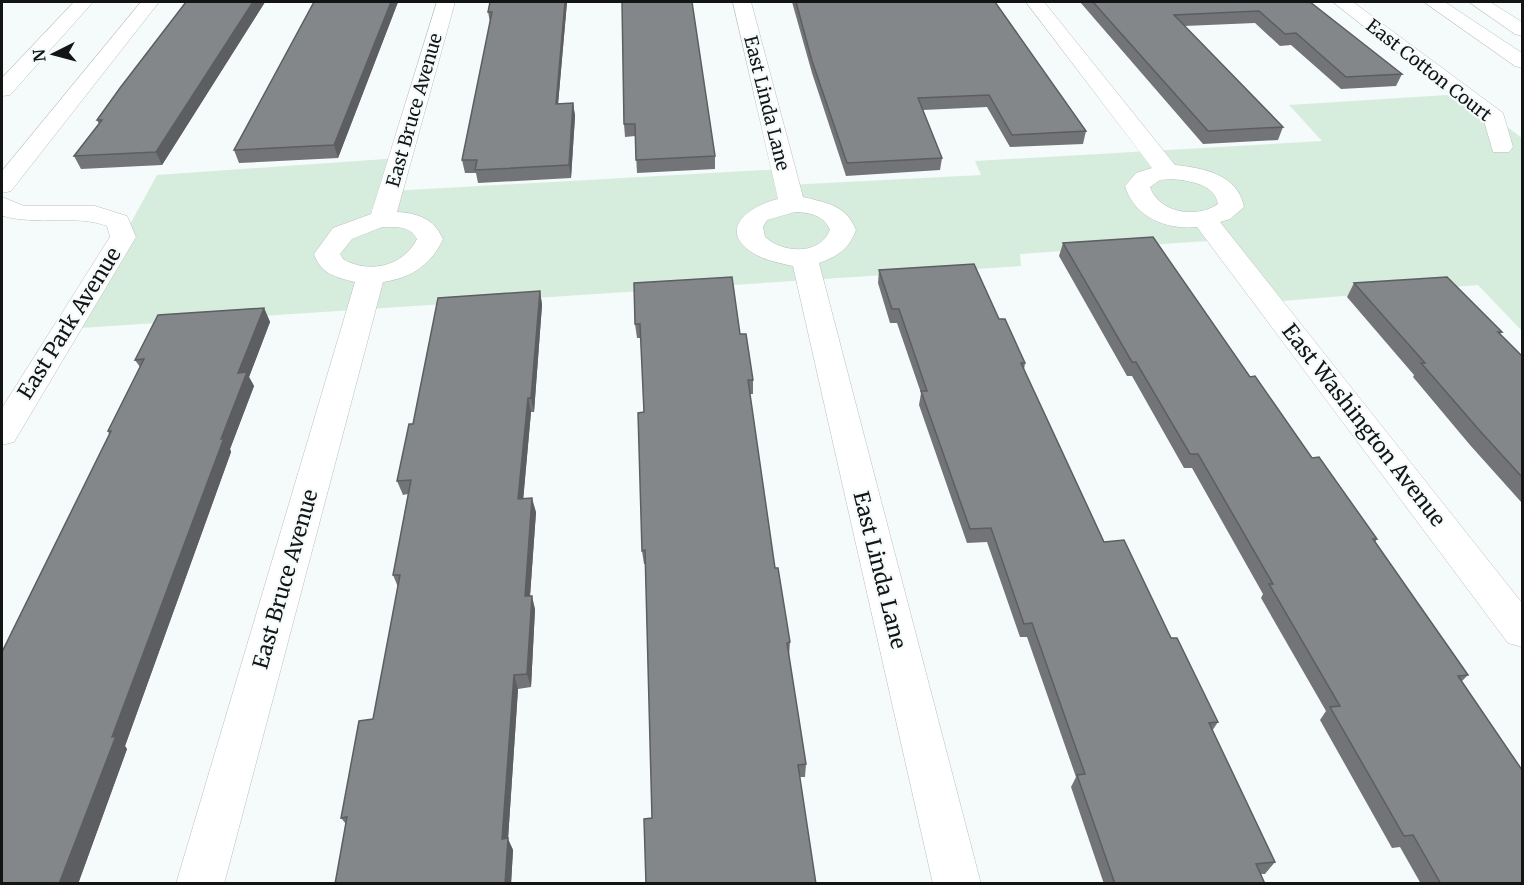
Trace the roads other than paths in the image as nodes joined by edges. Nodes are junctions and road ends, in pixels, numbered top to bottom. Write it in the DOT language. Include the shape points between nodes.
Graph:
graph roads {
  1 [pos="84,2"];
  2 [pos="150,2"];
  3 [pos="446,2"];
  4 [pos="742,2"];
  5 [pos="1035,2"];
  6 [pos="1342,2"];
  7 [pos="1433,2"];
  8 [pos="1478,2"];
  9 [pos="1522,30"];
  10 [pos="1522,62"];
  11 [pos="2,90"];
  12 [pos="1501,147"];
  13 [pos="1168,172"];
  14 [pos="2,186"];
  15 [pos="2,205"];
  16 [pos="792,205"];
  17 [pos="382,219"];
  18 [pos="1205,220"];
  19 [pos="804,257"];
  20 [pos="371,274"];
  21 [pos="2,434"];
  22 [pos="1522,631"];
  23 [pos="200,884"];
  24 [pos="957,884"];
  1 -- 11 [label="street"];
  2 -- 14 [label="street"];
  3 -- 17 [label="street, East Bruce Avenue"];
  4 -- 16 [label="street, East Linda Lane"];
  5 -- 13 [label="street"];
  6 -- 12 [label="street, East Cotton Court" via="1495,118"];
  7 -- 10 [label="street"];
  8 -- 9 [label="street"];
  13 -- 18 [label="street" via="1203,177 1226,190 1231,207 1223,215"];
  13 -- 18 [label="street" via="1143,178 1137,186 1145,204 1182,219"];
  15 -- 21 [label="street, East Park Avenue" via="9,211 34,214 96,214 118,221 123,237"];
  16 -- 19 [label="street" via="824,209 840,221 844,230 843,238 834,248"];
  16 -- 19 [label="street" via="765,211 754,219 752,238 776,254"];
  17 -- 20 [label="street, East Bruce Avenue" via="346,230 331,244 327,254 337,269"];
  17 -- 20 [label="street, East Bruce Avenue" via="414,222 422,226 430,239 419,258 405,266"];
  18 -- 22 [label="street, East Washington Avenue"];
  19 -- 24 [label="street, East Linda Lane"];
  20 -- 23 [label="street, East Bruce Avenue"];
}
